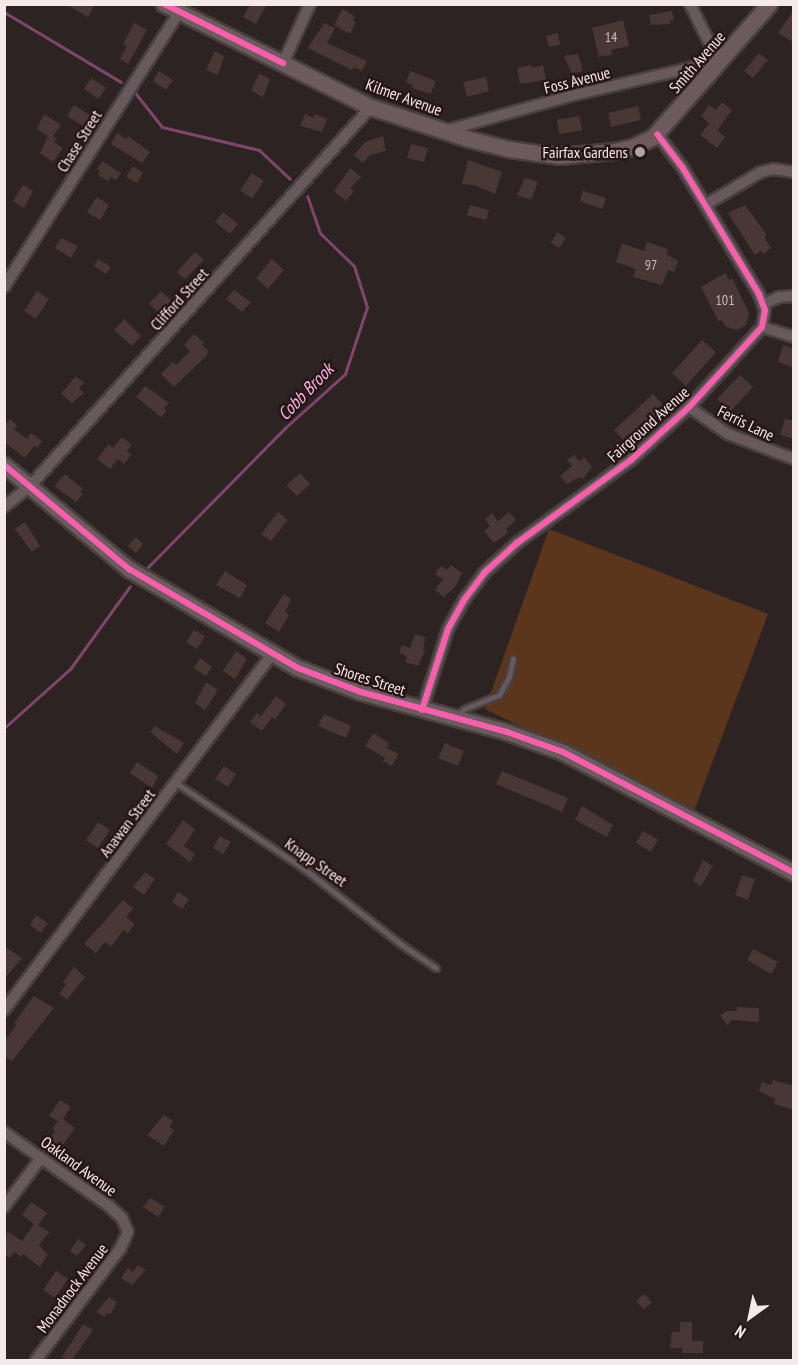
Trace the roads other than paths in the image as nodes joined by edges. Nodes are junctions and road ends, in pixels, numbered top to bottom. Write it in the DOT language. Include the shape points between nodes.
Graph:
graph roads {
  1 [pos="164,4"];
  2 [pos="310,4"];
  3 [pos="690,4"];
  4 [pos="769,4"];
  5 [pos="179,12"];
  6 [pos="284,63"];
  7 [pos="720,64"];
  8 [pos="371,107"];
  9 [pos="444,131"];
  10 [pos="653,137"];
  11 [pos="794,172"];
  12 [pos="705,205"];
  13 [pos="4,286"];
  14 [pos="794,296"];
  15 [pos="764,304"];
  16 [pos="762,327"];
  17 [pos="794,337"];
  18 [pos="689,407"];
  19 [pos="794,459"];
  20 [pos="4,465"];
  21 [pos="30,486"];
  22 [pos="4,507"];
  23 [pos="272,654"];
  24 [pos="513,658"];
  25 [pos="422,710"];
  26 [pos="455,718"];
  27 [pos="176,783"];
  28 [pos="794,873"];
  29 [pos="436,968"];
  30 [pos="4,1010"];
  31 [pos="4,1132"];
  32 [pos="41,1158"];
  33 [pos="4,1207"];
  34 [pos="128,1232"];
  35 [pos="36,1360"];
  1 -- 5 [label="street, Kilmer Avenue"];
  2 -- 6 [label="street"];
  3 -- 7 [label="street"];
  4 -- 7 [label="street, Smith Avenue"];
  5 -- 6 [label="street, Kilmer Avenue"];
  5 -- 13 [label="street, Chase Street"];
  6 -- 8 [label="street, Kilmer Avenue"];
  7 -- 9 [label="street, Foss Avenue" via="570,96"];
  7 -- 10 [label="street, Smith Avenue"];
  8 -- 9 [label="street, Kilmer Avenue"];
  8 -- 21 [label="street, Clifford Street"];
  9 -- 10 [label="street, Kilmer Avenue" via="509,149 558,156 614,151"];
  10 -- 12 [label="street" via="682,167"];
  11 -- 12 [label="street" via="761,172"];
  12 -- 15 [label="street"];
  14 -- 15 [label="street"];
  15 -- 16 [label="street"];
  16 -- 17 [label="street"];
  16 -- 18 [label="street, Fairground Avenue"];
  18 -- 19 [label="street, Ferris Lane" via="728,434"];
  18 -- 25 [label="street, Fairground Avenue" via="630,460 517,543 484,573 448,629"];
  20 -- 21 [label="street, Shores Street"];
  21 -- 22 [label="street, Clifford Street"];
  21 -- 23 [label="street, Shores Street" via="129,569"];
  23 -- 25 [label="street, Shores Street" via="336,684"];
  23 -- 27 [label="street, Anawan Street"];
  24 -- 26 [label="lane" via="499,695"];
  25 -- 26 [label="street, Shores Street"];
  26 -- 28 [label="street, Shores Street" via="577,758"];
  27 -- 29 [label="lane, Knapp Street" via="303,868"];
  27 -- 30 [label="street, Anawan Street"];
  31 -- 32 [label="street, Oakland Avenue"];
  32 -- 33 [label="street"];
  32 -- 34 [label="street, Oakland Avenue" via="109,1206 122,1218"];
  34 -- 35 [label="street, Monadnock Avenue" via="120,1249"];
}
